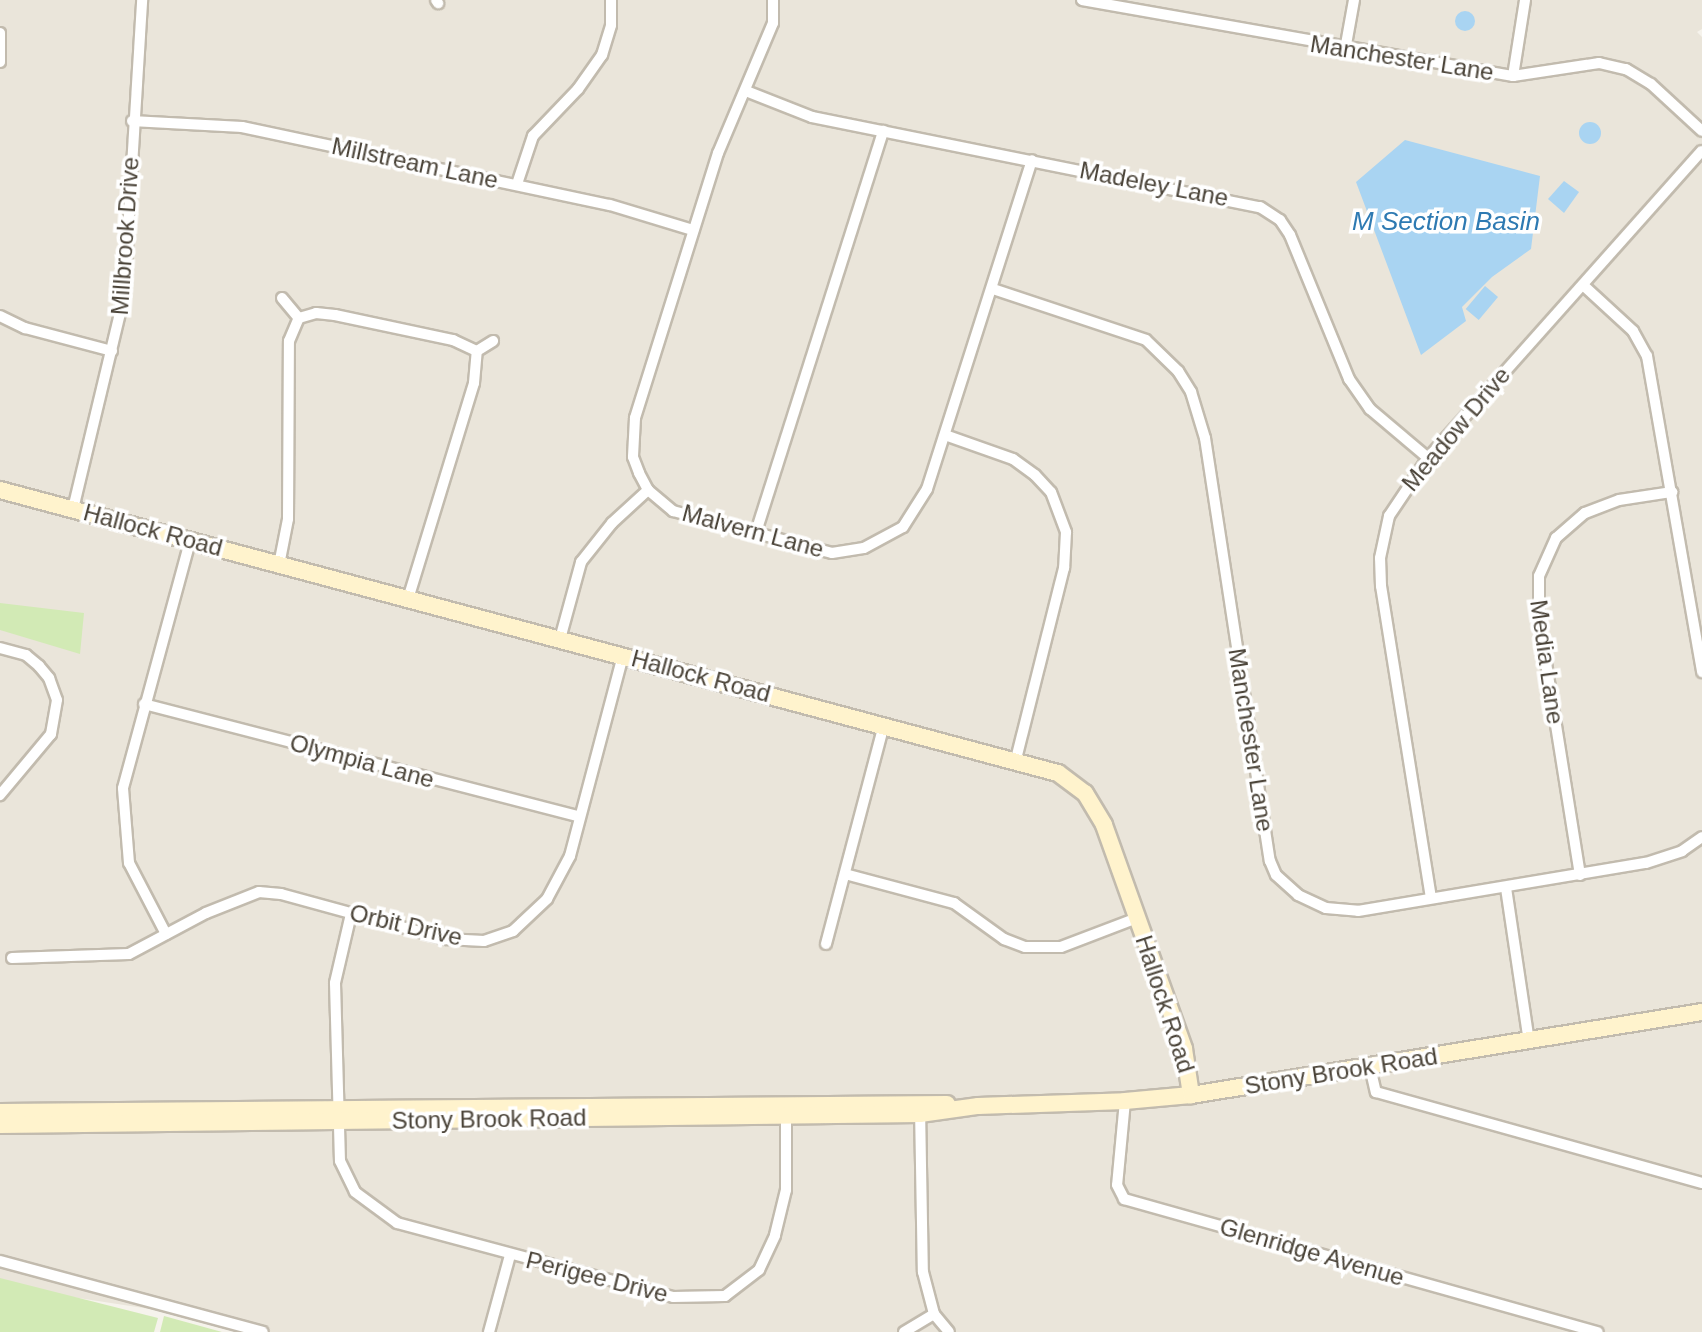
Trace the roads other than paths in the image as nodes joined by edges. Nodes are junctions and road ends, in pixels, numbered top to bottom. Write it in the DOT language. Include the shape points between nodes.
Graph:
graph roads {
  1 [pos="142,0"];
  2 [pos="611,0"];
  3 [pos="773,0"];
  4 [pos="1082,0"];
  5 [pos="1354,0"];
  6 [pos="1525,0"];
  7 [pos="0,33"];
  8 [pos="1345,50"];
  9 [pos="0,62"];
  10 [pos="1513,76"];
  11 [pos="746,91"];
  12 [pos="132,121"];
  13 [pos="883,131"];
  14 [pos="1702,131"];
  15 [pos="1702,151"];
  16 [pos="1032,160"];
  17 [pos="517,184"];
  18 [pos="693,230"];
  19 [pos="1583,285"];
  20 [pos="993,289"];
  21 [pos="282,298"];
  22 [pos="0,316"];
  23 [pos="299,318"];
  24 [pos="493,341"];
  25 [pos="112,351"];
  26 [pos="477,351"];
  27 [pos="945,435"];
  28 [pos="1428,458"];
  29 [pos="0,489"];
  30 [pos="648,490"];
  31 [pos="1672,492"];
  32 [pos="74,509"];
  33 [pos="756,532"];
  34 [pos="190,541"];
  35 [pos="279,565"];
  36 [pos="408,599"];
  37 [pos="560,639"];
  38 [pos="0,648"];
  39 [pos="623,656"];
  40 [pos="1702,671"];
  41 [pos="144,704"];
  42 [pos="884,725"];
  43 [pos="1016,759"];
  44 [pos="0,794"];
  45 [pos="580,817"];
  46 [pos="1702,837"];
  47 [pos="845,874"];
  48 [pos="1580,875"];
  49 [pos="1506,888"];
  50 [pos="1432,898"];
  51 [pos="352,914"];
  52 [pos="1137,918"];
  53 [pos="166,933"];
  54 [pos="826,944"];
  55 [pos="12,958"];
  56 [pos="1702,1012"];
  57 [pos="1529,1042"];
  58 [pos="1370,1066"];
  59 [pos="1191,1095"];
  60 [pos="1125,1101"];
  61 [pos="920,1107"];
  62 [pos="786,1109"];
  63 [pos="0,1112"];
  64 [pos="337,1115"];
  65 [pos="136,1117"];
  66 [pos="0,1125"];
  67 [pos="1702,1183"];
  68 [pos="510,1255"];
  69 [pos="0,1261"];
  70 [pos="934,1314"];
  71 [pos="263,1332"];
  72 [pos="489,1332"];
  73 [pos="904,1332"];
  74 [pos="949,1332"];
  75 [pos="1598,1332"];
  1 -- 12 [label="street, Millbrook Drive"];
  2 -- 17 [label="street" via="611,25 602,55 578,89 533,136"];
  3 -- 11 [label="street, Malvern Lane" via="773,23"];
  4 -- 8 [label="street, Manchester Lane"];
  5 -- 8 [label="street"];
  6 -- 10 [label="street"];
  7 -- 9 [label="street"];
  8 -- 10 [label="street, Manchester Lane"];
  10 -- 14 [label="street, Manchester Lane" via="1599,63 1626,69 1651,84"];
  11 -- 13 [label="street, Madeley Lane" via="812,117"];
  11 -- 18 [label="street, Malvern Lane"];
  12 -- 17 [label="street, Millstream Lane" via="242,127"];
  12 -- 25 [label="street, Millbrook Drive" via="124,297"];
  13 -- 16 [label="street, Madeley Lane"];
  13 -- 33 [label="street"];
  15 -- 19 [label="street, Meadow Drive"];
  16 -- 20 [label="street, Malvern Lane"];
  16 -- 28 [label="street, Madeley Lane" via="1235,200 1271,213 1290,235 1349,379 1370,410"];
  17 -- 18 [label="street, Millstream Lane"];
  18 -- 30 [label="street, Malvern Lane" via="635,418 633,457"];
  19 -- 28 [label="street, Meadow Drive"];
  19 -- 31 [label="street" via="1633,331 1647,356"];
  20 -- 27 [label="street, Malvern Lane"];
  20 -- 50 [label="street, Manchester Lane" via="1146,340 1178,371 1191,392 1205,438 1276,874 1298,895 1326,908 1357,911"];
  21 -- 23 [label="street"];
  22 -- 25 [label="street"];
  23 -- 26 [label="street" via="316,313 335,315 453,340"];
  23 -- 35 [label="street" via="289,341 288,519"];
  24 -- 26 [label="street"];
  25 -- 32 [label="street, Millbrook Drive"];
  26 -- 36 [label="street" via="474,383"];
  27 -- 33 [label="street, Malvern Lane" via="916,513 894,534 864,548 832,552"];
  27 -- 43 [label="street" via="1013,459 1035,475 1051,492 1066,532 1064,568"];
  28 -- 50 [label="street, Meadow Drive" via="1389,516 1380,558"];
  29 -- 32 [label="main road, Hallock Road"];
  30 -- 33 [label="street, Malvern Lane" via="673,511"];
  30 -- 37 [label="street" via="612,523 580,562"];
  31 -- 40 [label="street"];
  31 -- 48 [label="street, Media Lane" via="1619,500 1585,513 1556,538 1539,576 1539,618"];
  32 -- 34 [label="main road, Hallock Road"];
  34 -- 35 [label="main road, Hallock Road"];
  34 -- 41 [label="street"];
  35 -- 36 [label="main road, Hallock Road"];
  36 -- 37 [label="main road, Hallock Road"];
  37 -- 39 [label="main road, Hallock Road"];
  38 -- 44 [label="street" via="26,656 39,666 50,678 57,700 51,734"];
  39 -- 42 [label="main road, Hallock Road"];
  39 -- 45 [label="street, Orbit Drive"];
  41 -- 45 [label="street, Olympia Lane"];
  41 -- 53 [label="street" via="125,770 123,822 137,883"];
  42 -- 43 [label="main road, Hallock Road"];
  42 -- 47 [label="street"];
  43 -- 52 [label="main road, Hallock Road" via="1058,773 1090,801 1104,825"];
  45 -- 51 [label="street, Orbit Drive" via="570,856 547,899 520,926 497,938 446,939"];
  46 -- 48 [label="street, Manchester Lane" via="1667,857"];
  47 -- 52 [label="street" via="954,903 1004,939 1025,947 1061,947"];
  47 -- 54 [label="street"];
  48 -- 49 [label="street, Manchester Lane"];
  49 -- 50 [label="street, Manchester Lane"];
  49 -- 57 [label="street"];
  51 -- 53 [label="street, Orbit Drive" via="260,892 223,904"];
  51 -- 64 [label="street, Perigee Drive" via="335,983"];
  52 -- 59 [label="main road, Hallock Road" via="1184,1049"];
  53 -- 55 [label="street, Orbit Drive" via="120,957"];
  56 -- 57 [label="main road, Stony Brook Road"];
  57 -- 58 [label="main road, Stony Brook Road"];
  58 -- 59 [label="main road, Stony Brook Road"];
  58 -- 67 [label="street" via="1376,1093"];
  59 -- 60 [label="main road, Stony Brook Road"];
  60 -- 61 [label="main road, Stony Brook Road"];
  60 -- 75 [label="street, Glenridge Avenue" via="1117,1185 1124,1199"];
  61 -- 62 [label="main road, Stony Brook Road"];
  61 -- 70 [label="street" via="923,1272"];
  62 -- 64 [label="main road, Stony Brook Road"];
  62 -- 68 [label="street, Perigee Drive" via="786,1190 775,1235 759,1270 737,1290 711,1299 673,1297"];
  63 -- 65 [label="main road, Stony Brook Road"];
  64 -- 65 [label="main road, Stony Brook Road"];
  64 -- 68 [label="street, Perigee Drive" via="345,1177 370,1206 409,1227"];
  65 -- 66 [label="main road, Stony Brook Road"];
  68 -- 72 [label="street"];
  69 -- 71 [label="street"];
  70 -- 73 [label="street"];
  70 -- 74 [label="street"];
}
